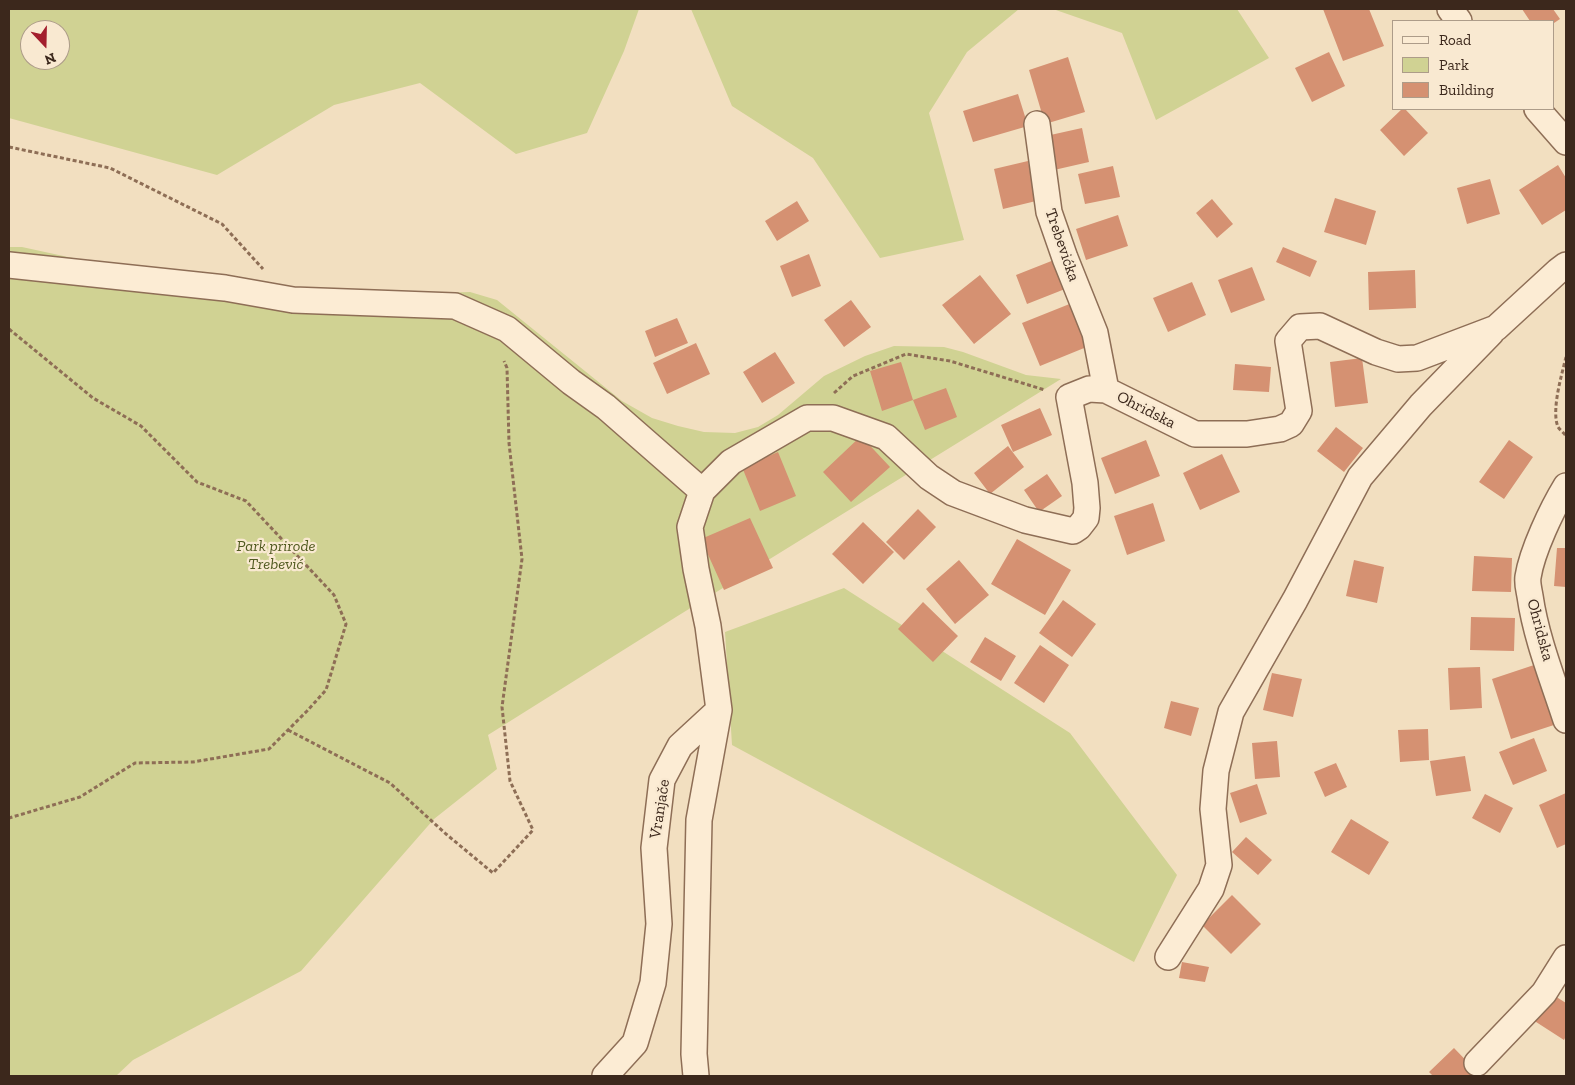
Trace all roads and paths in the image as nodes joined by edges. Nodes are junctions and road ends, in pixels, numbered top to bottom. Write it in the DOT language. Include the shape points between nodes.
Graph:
graph roads {
  1 [pos="1450,9"];
  2 [pos="1458,20"];
  3 [pos="1538,110"];
  4 [pos="1036,124"];
  5 [pos="1566,142"];
  6 [pos="9,147"];
  7 [pos="9,264"];
  8 [pos="1566,265"];
  9 [pos="293,300"];
  10 [pos="488,321"];
  11 [pos="1496,328"];
  12 [pos="9,329"];
  13 [pos="1566,356"];
  14 [pos="1106,390"];
  15 [pos="1069,397"];
  16 [pos="806,418"];
  17 [pos="1566,436"];
  18 [pos="1566,486"];
  19 [pos="702,491"];
  20 [pos="719,710"];
  21 [pos="1566,720"];
  22 [pos="288,730"];
  23 [pos="9,818"];
  24 [pos="1168,957"];
  25 [pos="1566,958"];
  26 [pos="1477,1063"];
  27 [pos="605,1076"];
  28 [pos="696,1076"];
  1 -- 2 [label="street"];
  3 -- 5 [label="street"];
  4 -- 14 [label="street, Trebevićka" via="1049,212 1095,333"];
  6 -- 9 [label="path" via="110,168 222,224"];
  7 -- 9 [label="street" via="224,288"];
  8 -- 11 [label="street, Ohridska"];
  9 -- 10 [label="street" via="455,306"];
  10 -- 19 [label="street" via="507,329 606,407"];
  10 -- 22 [label="path" via="507,368 509,443 522,559 502,707 510,781 532,830 493,874 390,784"];
  11 -- 14 [label="street, Ohridska" via="1417,358 1398,359 1320,326 1300,327 1288,341 1299,411 1291,424 1280,430 1195,434"];
  11 -- 24 [label="street" via="1421,405 1360,477 1231,712 1216,771 1213,809 1218,865 1211,889"];
  12 -- 22 [label="path" via="93,398 141,426 197,482 246,501 334,595 346,624 326,690"];
  13 -- 17 [label="path" via="1556,411 1559,427"];
  14 -- 15 [label="street, Ohridska" via="1089,389"];
  15 -- 16 [label="path" via="950,361 906,354 852,376"];
  15 -- 16 [label="street" via="1087,508 1086,518 1073,531 1025,520 953,493 929,477 886,436 833,418"];
  16 -- 19 [label="street" via="731,462"];
  18 -- 21 [label="street, Ohridska" via="1548,521 1528,579 1532,615"];
  19 -- 20 [label="street" via="690,527"];
  20 -- 27 [label="street, Vranjače" via="680,746 662,780 654,848 658,924 653,983 635,1043"];
  20 -- 28 [label="street" via="699,820"];
  22 -- 23 [label="path" via="269,749 193,762 135,763 80,797"];
  25 -- 26 [label="street" via="1544,993"];
}
